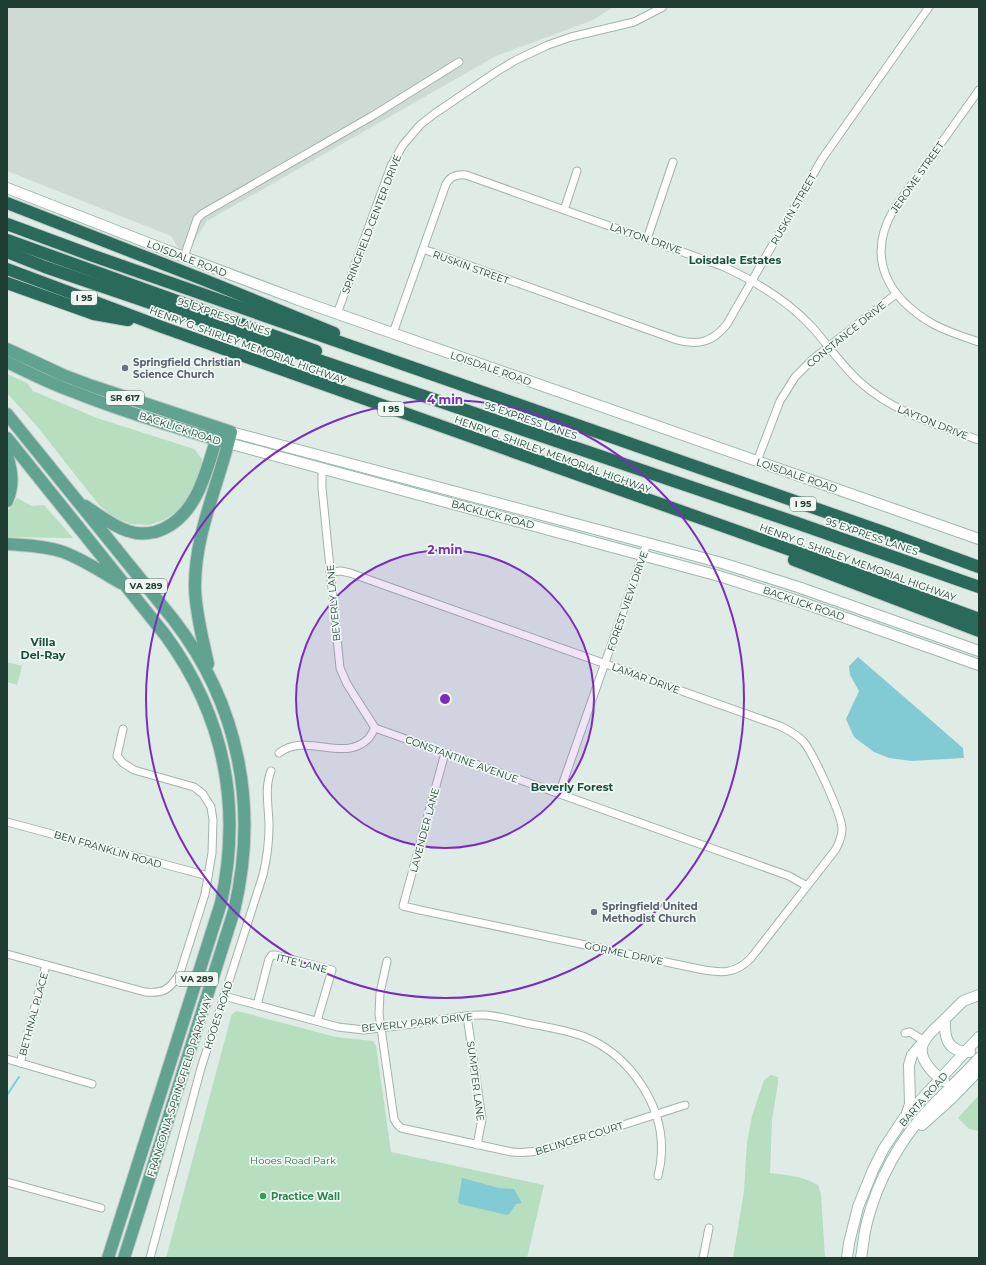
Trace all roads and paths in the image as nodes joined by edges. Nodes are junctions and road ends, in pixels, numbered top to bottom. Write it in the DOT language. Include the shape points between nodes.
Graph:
graph roads {
  1 [pos="663,7"];
  2 [pos="929,7"];
  3 [pos="459,62"];
  4 [pos="979,90"];
  5 [pos="673,162"];
  6 [pos="576,171"];
  7 [pos="7,186"];
  8 [pos="7,203"];
  9 [pos="564,210"];
  10 [pos="7,224"];
  11 [pos="647,239"];
  12 [pos="7,240"];
  13 [pos="423,250"];
  14 [pos="7,252"];
  15 [pos="184,257"];
  16 [pos="7,269"];
  17 [pos="752,281"];
  18 [pos="7,283"];
  19 [pos="896,294"];
  20 [pos="337,314"];
  21 [pos="162,327"];
  22 [pos="393,333"];
  23 [pos="979,342"];
  24 [pos="829,347"];
  25 [pos="7,349"];
  26 [pos="378,355"];
  27 [pos="7,362"];
  28 [pos="398,387"];
  29 [pos="90,392"];
  30 [pos="7,414"];
  31 [pos="223,436"];
  32 [pos="7,438"];
  33 [pos="979,440"];
  34 [pos="7,455"];
  35 [pos="757,461"];
  36 [pos="322,469"];
  37 [pos="7,500"];
  38 [pos="76,500"];
  39 [pos="658,504"];
  40 [pos="979,539"];
  41 [pos="647,543"];
  42 [pos="7,544"];
  43 [pos="644,555"];
  44 [pos="979,567"];
  45 [pos="330,572"];
  46 [pos="128,588"];
  47 [pos="979,588"];
  48 [pos="979,619"];
  49 [pos="979,631"];
  50 [pos="979,651"];
  51 [pos="606,664"];
  52 [pos="979,665"];
  53 [pos="210,677"];
  54 [pos="375,728"];
  55 [pos="123,729"];
  56 [pos="279,753"];
  57 [pos="445,753"];
  58 [pos="271,771"];
  59 [pos="559,794"];
  60 [pos="7,822"];
  61 [pos="208,876"];
  62 [pos="807,886"];
  63 [pos="404,906"];
  64 [pos="7,954"];
  65 [pos="387,961"];
  66 [pos="46,965"];
  67 [pos="979,995"];
  68 [pos="224,996"];
  69 [pos="257,1005"];
  70 [pos="467,1016"];
  71 [pos="945,1019"];
  72 [pos="317,1021"];
  73 [pos="381,1028"];
  74 [pos="905,1033"];
  75 [pos="979,1037"];
  76 [pos="924,1040"];
  77 [pos="965,1052"];
  78 [pos="979,1052"];
  79 [pos="979,1058"];
  80 [pos="7,1059"];
  81 [pos="20,1063"];
  82 [pos="979,1070"];
  83 [pos="940,1078"];
  84 [pos="954,1083"];
  85 [pos="92,1084"];
  86 [pos="685,1106"];
  87 [pos="907,1114"];
  88 [pos="655,1115"];
  89 [pos="908,1136"];
  90 [pos="477,1145"];
  91 [pos="658,1176"];
  92 [pos="7,1182"];
  93 [pos="101,1208"];
  94 [pos="709,1228"];
  95 [pos="108,1258"];
  96 [pos="124,1258"];
  97 [pos="150,1258"];
  98 [pos="703,1258"];
  99 [pos="847,1258"];
  100 [pos="860,1258"];
  1 -- 20 [label="street, SPRINGFIELD CENTER DRIVE" via="634,22 571,37 527,54 496,72 420,125 403,144 391,166"];
  2 -- 17 [label="street, RUSKIN STREET" via="822,159"];
  3 -- 15 [label="street" via="202,214"];
  4 -- 19 [label="street, JEROME STREET" via="894,209 886,225 881,245 883,264"];
  5 -- 11 [label="street"];
  6 -- 9 [label="street"];
  7 -- 15 [label="main road, LOISDALE ROAD"];
  8 -- 26 [label="highway" via="319,326"];
  9 -- 11 [label="street, LAYTON DRIVE"];
  9 -- 13 [label="street, LAYTON DRIVE" via="466,175 457,175 450,178 446,184"];
  10 -- 26 [label="highway, I 95"];
  11 -- 17 [label="street, LAYTON DRIVE" via="722,266"];
  12 -- 28 [label="highway" via="288,340 352,365"];
  13 -- 17 [label="street, RUSKIN STREET" via="690,343 708,341 722,331"];
  13 -- 22 [label="street, LAYTON DRIVE"];
  14 -- 28 [label="highway, 95 EXPRESS LANES" via="52,270"];
  15 -- 20 [label="main road, LOISDALE ROAD"];
  16 -- 21 [label="highway, HENRY G. SHIRLEY MEMORIAL HIGHWAY / I 95"];
  17 -- 24 [label="street, LAYTON DRIVE" via="791,307"];
  18 -- 21 [label="highway" via="94,314"];
  19 -- 23 [label="street, JEROME STREET" via="934,324"];
  19 -- 24 [label="street, CONSTANCE DRIVE"];
  20 -- 22 [label="main road, LOISDALE ROAD"];
  21 -- 39 [label="highway, HENRY G. SHIRLEY MEMORIAL HIGHWAY / I 95"];
  22 -- 35 [label="main road, LOISDALE ROAD"];
  24 -- 33 [label="street, LAYTON DRIVE" via="855,377 897,408"];
  24 -- 35 [label="street, CONSTANCE DRIVE" via="805,367 786,390"];
  25 -- 29 [label="main road, BACKLICK ROAD / SR 617" via="58,373"];
  26 -- 44 [label="highway, I 95"];
  27 -- 29 [label="main road, BACKLICK ROAD / SR 617" via="62,387"];
  28 -- 47 [label="highway, 95 EXPRESS LANES" via="895,556"];
  29 -- 31 [label="main road, BACKLICK ROAD / SR 617"];
  30 -- 38 [label="main road, FRANCONIA-SPRINGFIELD PARKWAY / VA 289"];
  31 -- 36 [label="main road, BACKLICK ROAD / SR 617"];
  31 -- 38 [label="main road" via="191,504 180,518 162,530 146,533 128,531"];
  31 -- 41 [label="main road, BACKLICK ROAD / SR 617"];
  31 -- 53 [label="main road" via="224,460 204,524 196,568 197,608"];
  32 -- 46 [label="main road, FRANCONIA-SPRINGFIELD PARKWAY / VA 289"];
  34 -- 37 [label="main road" via="12,480"];
  35 -- 40 [label="main road, LOISDALE ROAD"];
  36 -- 43 [label="main road, BACKLICK ROAD / SR 617"];
  36 -- 45 [label="street, BEVERLY LANE"];
  38 -- 53 [label="main road, FRANCONIA-SPRINGFIELD PARKWAY / VA 289" via="180,628"];
  39 -- 48 [label="highway, HENRY G. SHIRLEY MEMORIAL HIGHWAY / I 95"];
  39 -- 49 [label="highway" via="729,537"];
  41 -- 43 [label="street, FOREST VIEW DRIVE"];
  41 -- 50 [label="main road, BACKLICK ROAD / SR 617" via="767,576"];
  42 -- 46 [label="main road" via="39,546 61,551"];
  43 -- 51 [label="street, FOREST VIEW DRIVE"];
  43 -- 52 [label="main road, BACKLICK ROAD / SR 617" via="758,588"];
  45 -- 51 [label="street, LAMAR DRIVE" via="350,573"];
  45 -- 54 [label="street, BEVERLY LANE" via="340,668 347,684"];
  46 -- 95 [label="main road, FRANCONIA-SPRINGFIELD PARKWAY / VA 289" via="173,645 206,704 225,769 230,836 227,870 218,914"];
  51 -- 59 [label="street, FOREST VIEW DRIVE"];
  51 -- 62 [label="street, LAMAR DRIVE" via="780,726 804,742 816,762 842,829 836,849"];
  53 -- 96 [label="main road, FRANCONIA-SPRINGFIELD PARKWAY / VA 289" via="230,725 242,781 245,827 241,878 232,922"];
  54 -- 56 [label="street" via="368,739 355,746 332,749 301,744 288,747"];
  54 -- 57 [label="street, CONSTANTINE AVENUE"];
  55 -- 61 [label="street, BETHNAL PLACE" via="117,756 123,763 134,770 194,787 207,799 213,820"];
  57 -- 59 [label="street, CONSTANTINE AVENUE"];
  57 -- 63 [label="street, LAVENDER LANE"];
  58 -- 68 [label="street, HOOES ROAD" via="267,783 269,824 266,861"];
  59 -- 62 [label="street, CONSTANTINE AVENUE" via="789,876"];
  60 -- 61 [label="street, BEN FRANKLIN ROAD"];
  61 -- 66 [label="street, BETHNAL PLACE" via="202,907 183,966 176,980 161,992 144,992"];
  62 -- 63 [label="street, GORMEL DRIVE" via="746,963 722,972"];
  64 -- 66 [label="street, BETHNAL PLACE"];
  65 -- 73 [label="street" via="380,993"];
  66 -- 81 [label="street, BETHNAL PLACE"];
  67 -- 71 [label="main road" via="963,1001"];
  68 -- 69 [label="street, BEVERLY PARK DRIVE"];
  68 -- 97 [label="street, HOOES ROAD" via="190,1106"];
  69 -- 72 [label="street, BEVERLY PARK DRIVE"];
  69 -- 72 [label="street, ITTE LANE" via="272,955 332,970"];
  70 -- 73 [label="street, BEVERLY PARK DRIVE"];
  70 -- 88 [label="street, BEVERLY PARK DRIVE" via="491,1016 586,1038 625,1064 645,1090"];
  70 -- 90 [label="street, SUMPTER LANE" via="482,1119"];
  71 -- 76 [label="main road"];
  71 -- 77 [label="main road" via="948,1043"];
  72 -- 73 [label="street, BEVERLY PARK DRIVE" via="352,1029"];
  73 -- 90 [label="street, BELINGER COURT" via="396,1124 401,1128"];
  74 -- 76 [label="street" via="910,1032"];
  75 -- 77 [label="main road, BARTA ROAD"];
  76 -- 83 [label="main road" via="923,1058 928,1067"];
  76 -- 87 [label="main road" via="912,1055 909,1065 910,1104"];
  77 -- 78 [label="main road"];
  77 -- 83 [label="main road, BARTA ROAD"];
  79 -- 84 [label="main road, BARTA ROAD"];
  80 -- 81 [label="street"];
  81 -- 85 [label="street"];
  82 -- 89 [label="main road" via="951,1099"];
  83 -- 84 [label="main road" via="948,1083"];
  83 -- 87 [label="main road, BARTA ROAD"];
  84 -- 89 [label="main road, BARTA ROAD"];
  86 -- 88 [label="street, BELINGER COURT"];
  87 -- 99 [label="main road, BARTA ROAD" via="872,1170 858,1207"];
  88 -- 90 [label="street, BELINGER COURT" via="535,1152 523,1154"];
  88 -- 91 [label="street, BEVERLY PARK DRIVE" via="662,1148"];
  89 -- 100 [label="main road, BARTA ROAD" via="880,1183 867,1222"];
  92 -- 93 [label="street"];
  94 -- 98 [label="street"];
}
